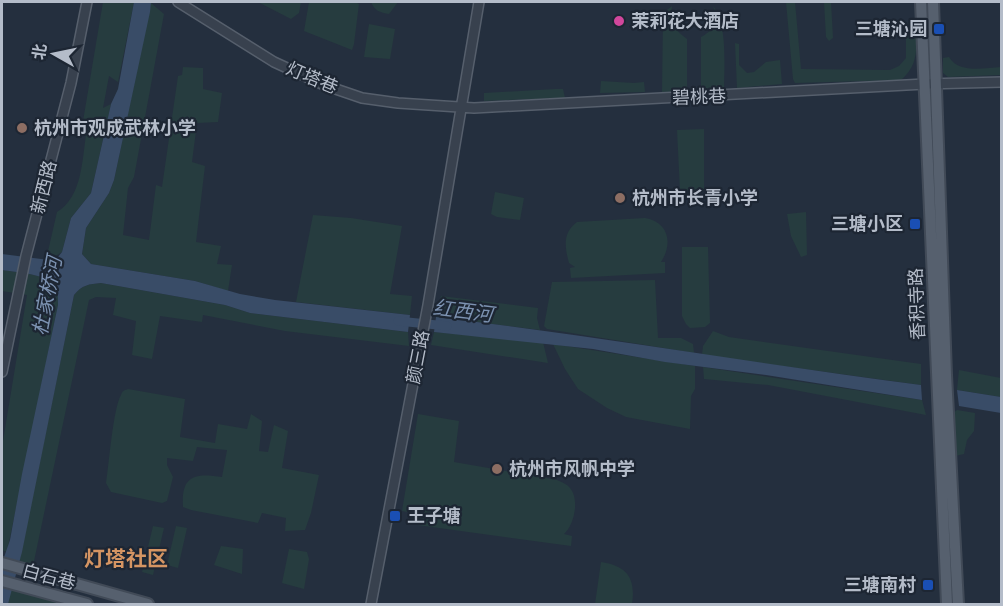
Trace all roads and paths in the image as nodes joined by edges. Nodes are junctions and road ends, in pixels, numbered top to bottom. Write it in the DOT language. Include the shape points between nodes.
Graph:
graph roads {
  1 [pos="87,2"];
  2 [pos="178,2"];
  3 [pos="479,2"];
  4 [pos="921,2"];
  5 [pos="933,2"];
  6 [pos="1002,82"];
  7 [pos="931,84"];
  8 [pos="461,108"];
  9 [pos="2,372"];
  10 [pos="2,563"];
  11 [pos="2,581"];
  12 [pos="87,604"];
  13 [pos="148,604"];
  14 [pos="370,604"];
  15 [pos="947,604"];
  16 [pos="958,604"];
  1 -- 9 [label="street, 新西路"];
  2 -- 8 [label="street, 灯塔巷" via="274,62 324,85 362,98"];
  3 -- 8 [label="street, 颜三路"];
  4 -- 7 [label="main road, 香积寺路"];
  5 -- 7 [label="main road, 香积寺路"];
  6 -- 7 [label="street, 碧桃巷"];
  7 -- 8 [label="street, 碧桃巷"];
  7 -- 15 [label="main road, 香积寺路"];
  7 -- 16 [label="main road, 香积寺路"];
  8 -- 14 [label="street, 颜三路" via="426,317"];
  10 -- 13 [label="main road, 白石巷"];
  11 -- 12 [label="main road, 白石巷"];
}
